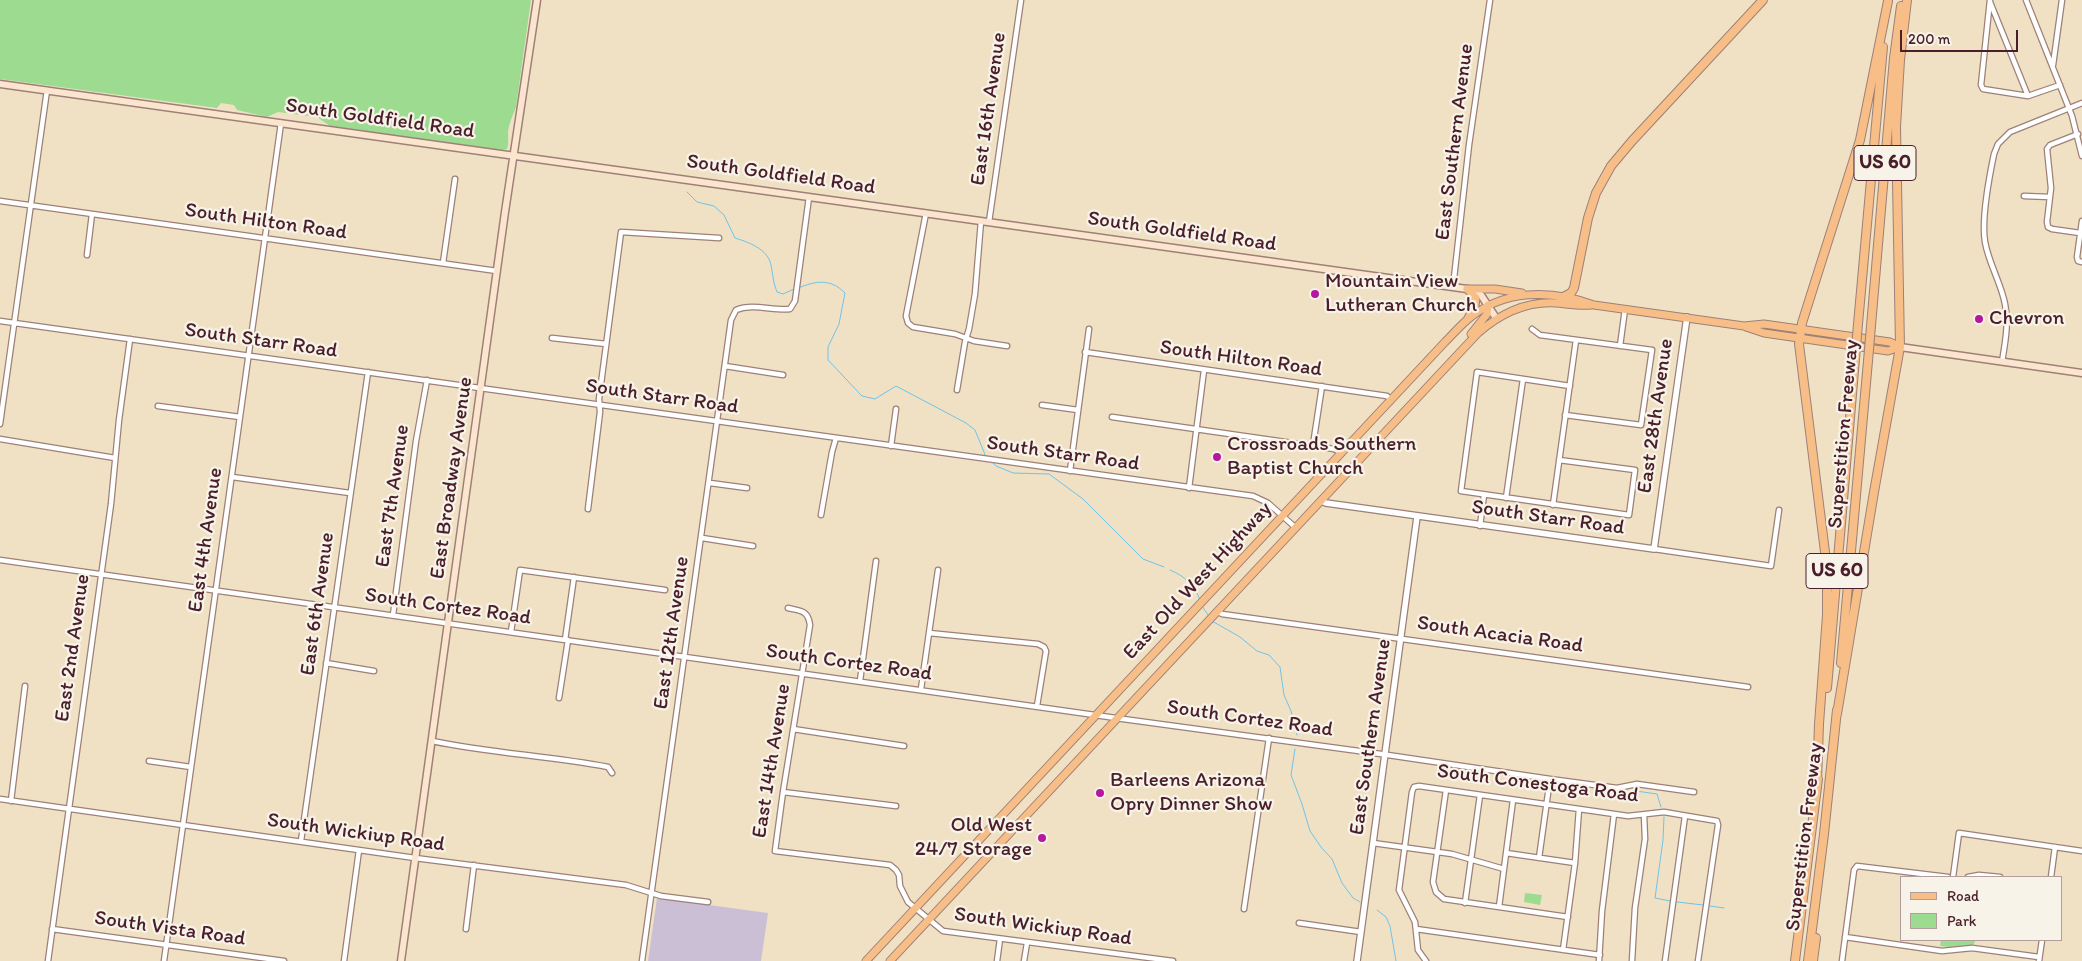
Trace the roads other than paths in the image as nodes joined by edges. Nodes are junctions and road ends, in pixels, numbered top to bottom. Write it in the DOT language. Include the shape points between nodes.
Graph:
graph roads {
  1 [pos="538,0"];
  2 [pos="1021,0"];
  3 [pos="1490,0"];
  4 [pos="1764,0"];
  5 [pos="1902,0"];
  6 [pos="1907,0"];
  7 [pos="2026,0"];
  8 [pos="2062,0"];
  9 [pos="1888,1"];
  10 [pos="1990,1"];
  11 [pos="1998,22"];
  12 [pos="1987,23"];
  13 [pos="2044,46"];
  14 [pos="2055,46"];
  15 [pos="2052,67"];
  16 [pos="0,84"];
  17 [pos="2060,85"];
  18 [pos="47,90"];
  19 [pos="2028,96"];
  20 [pos="2082,104"];
  21 [pos="2069,109"];
  22 [pos="281,123"];
  23 [pos="2078,134"];
  24 [pos="515,156"];
  25 [pos="2082,156"];
  26 [pos="455,179"];
  27 [pos="2024,196"];
  28 [pos="809,197"];
  29 [pos="2050,197"];
  30 [pos="0,201"];
  31 [pos="30,205"];
  32 [pos="926,213"];
  33 [pos="92,214"];
  34 [pos="981,221"];
  35 [pos="2082,221"];
  36 [pos="989,222"];
  37 [pos="2080,233"];
  38 [pos="265,238"];
  39 [pos="719,238"];
  40 [pos="87,255"];
  41 [pos="2080,261"];
  42 [pos="443,263"];
  43 [pos="497,271"];
  44 [pos="1453,287"];
  45 [pos="1467,289"];
  46 [pos="1535,294"];
  47 [pos="1563,297"];
  48 [pos="1488,305"];
  49 [pos="1594,305"];
  50 [pos="1625,309"];
  51 [pos="1496,318"];
  52 [pos="1687,318"];
  53 [pos="1467,320"];
  54 [pos="0,321"];
  55 [pos="14,323"];
  56 [pos="1744,326"];
  57 [pos="1089,329"];
  58 [pos="1532,329"];
  59 [pos="1801,329"];
  60 [pos="552,338"];
  61 [pos="966,338"];
  62 [pos="1800,338"];
  63 [pos="130,339"];
  64 [pos="1576,340"];
  65 [pos="606,344"];
  66 [pos="1007,346"];
  67 [pos="1620,346"];
  68 [pos="1900,347"];
  69 [pos="1085,352"];
  70 [pos="249,356"];
  71 [pos="1455,358"];
  72 [pos="2002,362"];
  73 [pos="725,366"];
  74 [pos="1204,370"];
  75 [pos="368,372"];
  76 [pos="2082,373"];
  77 [pos="783,375"];
  78 [pos="1523,379"];
  79 [pos="427,380"];
  80 [pos="1322,386"];
  81 [pos="1570,386"];
  82 [pos="481,388"];
  83 [pos="957,390"];
  84 [pos="1391,400"];
  85 [pos="600,405"];
  86 [pos="1042,405"];
  87 [pos="158,406"];
  88 [pos="896,409"];
  89 [pos="1078,410"];
  90 [pos="1565,415"];
  91 [pos="240,417"];
  92 [pos="1112,417"];
  93 [pos="718,422"];
  94 [pos="0,424"];
  95 [pos="1196,429"];
  96 [pos="836,438"];
  97 [pos="0,439"];
  98 [pos="1313,445"];
  99 [pos="891,446"];
  100 [pos="1342,453"];
  101 [pos="115,458"];
  102 [pos="1559,460"];
  103 [pos="1070,471"];
  104 [pos="232,477"];
  105 [pos="710,483"];
  106 [pos="747,488"];
  107 [pos="1189,488"];
  108 [pos="350,492"];
  109 [pos="1484,495"];
  110 [pos="1506,498"];
  111 [pos="1321,501"];
  112 [pos="1553,505"];
  113 [pos="588,509"];
  114 [pos="1779,510"];
  115 [pos="821,515"];
  116 [pos="1283,516"];
  117 [pos="1417,518"];
  118 [pos="1480,526"];
  119 [pos="1296,528"];
  120 [pos="702,538"];
  121 [pos="753,546"];
  122 [pos="1654,549"];
  123 [pos="0,560"];
  124 [pos="876,561"];
  125 [pos="938,570"];
  126 [pos="100,574"];
  127 [pos="574,577"];
  128 [pos="216,590"];
  129 [pos="665,590"];
  130 [pos="334,607"];
  131 [pos="788,608"];
  132 [pos="392,615"];
  133 [pos="1213,616"];
  134 [pos="447,623"];
  135 [pos="511,632"];
  136 [pos="929,633"];
  137 [pos="1401,638"];
  138 [pos="566,640"];
  139 [pos="684,656"];
  140 [pos="326,663"];
  141 [pos="374,671"];
  142 [pos="802,673"];
  143 [pos="860,681"];
  144 [pos="25,686"];
  145 [pos="1748,687"];
  146 [pos="921,689"];
  147 [pos="559,698"];
  148 [pos="1037,706"];
  149 [pos="1097,714"];
  150 [pos="1837,714"];
  151 [pos="1117,718"];
  152 [pos="793,729"];
  153 [pos="1269,738"];
  154 [pos="432,741"];
  155 [pos="904,746"];
  156 [pos="1385,754"];
  157 [pos="149,761"];
  158 [pos="191,767"];
  159 [pos="612,773"];
  160 [pos="1550,779"];
  161 [pos="1817,783"];
  162 [pos="1446,790"];
  163 [pos="783,792"];
  164 [pos="1694,792"];
  165 [pos="1480,795"];
  166 [pos="0,799"];
  167 [pos="11,800"];
  168 [pos="1513,800"];
  169 [pos="1547,804"];
  170 [pos="896,806"];
  171 [pos="68,809"];
  172 [pos="1579,809"];
  173 [pos="1614,814"];
  174 [pos="1644,814"];
  175 [pos="1685,816"];
  176 [pos="183,825"];
  177 [pos="1824,834"];
  178 [pos="300,841"];
  179 [pos="1373,843"];
  180 [pos="1404,847"];
  181 [pos="2055,847"];
  182 [pos="359,850"];
  183 [pos="775,851"];
  184 [pos="2082,851"];
  185 [pos="1437,852"];
  186 [pos="1506,853"];
  187 [pos="415,858"];
  188 [pos="1539,858"];
  189 [pos="1471,859"];
  190 [pos="1575,863"];
  191 [pos="474,865"];
  192 [pos="1504,869"];
  193 [pos="1940,876"];
  194 [pos="1953,876"];
  195 [pos="1974,876"];
  196 [pos="1990,876"];
  197 [pos="2051,876"];
  198 [pos="652,893"];
  199 [pos="708,902"];
  200 [pos="1465,903"];
  201 [pos="916,907"];
  202 [pos="1499,907"];
  203 [pos="1244,908"];
  204 [pos="1568,917"];
  205 [pos="929,919"];
  206 [pos="1299,923"];
  207 [pos="52,929"];
  208 [pos="466,929"];
  209 [pos="1416,929"];
  210 [pos="1361,932"];
  211 [pos="1845,937"];
  212 [pos="1000,939"];
  213 [pos="2042,941"];
  214 [pos="1027,943"];
  215 [pos="166,945"];
  216 [pos="1563,950"];
  217 [pos="1600,955"];
  218 [pos="1120,958"];
  219 [pos="2039,959"];
  220 [pos="1424,960"];
  221 [pos="48,961"];
  222 [pos="164,961"];
  223 [pos="284,961"];
  224 [pos="344,961"];
  225 [pos="401,961"];
  226 [pos="642,961"];
  227 [pos="866,961"];
  228 [pos="890,961"];
  229 [pos="997,961"];
  230 [pos="1024,961"];
  231 [pos="1173,961"];
  232 [pos="1357,961"];
  233 [pos="1599,961"];
  234 [pos="1632,961"];
  235 [pos="1665,961"];
  236 [pos="1698,961"];
  237 [pos="1794,961"];
  238 [pos="1808,961"];
  239 [pos="1813,961"];
  240 [pos="1842,961"];
  1 -- 24 [label="main road, East Broadway Avenue"];
  2 -- 36 [label="street, East 16th Avenue"];
  3 -- 44 [label="street, East Southern Avenue"];
  4 -- 47 [label="highway" via="1611,166 1596,193 1588,218 1574,288"];
  5 -- 150 [label="highway, Superstition Freeway / US 60, bridge" via="1894,58"];
  6 -- 68 [label="highway" via="1896,127"];
  7 -- 13 [label="street"];
  8 -- 14 [label="street"];
  9 -- 59 [label="highway" via="1860,140"];
  9 -- 161 [label="highway, Superstition Freeway / US 60, bridge"];
  10 -- 11 [label="street"];
  10 -- 12 [label="street"];
  11 -- 12 [label="street"];
  11 -- 19 [label="street"];
  12 -- 19 [label="street" via="1983,89"];
  13 -- 14 [label="street"];
  13 -- 15 [label="street"];
  14 -- 15 [label="street"];
  15 -- 17 [label="street"];
  16 -- 18 [label="main road, South Goldfield Road"];
  17 -- 19 [label="street"];
  17 -- 21 [label="street"];
  18 -- 22 [label="main road, South Goldfield Road"];
  18 -- 31 [label="street"];
  20 -- 21 [label="street"];
  21 -- 23 [label="street"];
  21 -- 72 [label="street" via="2010,132 1996,148 1984,231 1986,248 2007,313"];
  22 -- 24 [label="main road, South Goldfield Road"];
  22 -- 38 [label="street, East 4th Avenue"];
  23 -- 25 [label="street"];
  23 -- 29 [label="street" via="2047,147"];
  24 -- 28 [label="main road, South Goldfield Road"];
  24 -- 43 [label="main road, East Broadway Avenue"];
  26 -- 42 [label="street"];
  27 -- 29 [label="street"];
  28 -- 32 [label="main road, South Goldfield Road"];
  28 -- 73 [label="street, East 12th Avenue" via="795,301 790,309 743,307 736,310"];
  29 -- 37 [label="street" via="2048,227"];
  30 -- 31 [label="street, South Hilton Road"];
  31 -- 33 [label="street, South Hilton Road"];
  31 -- 55 [label="street"];
  32 -- 34 [label="main road, South Goldfield Road"];
  32 -- 61 [label="street" via="906,316 908,323 913,327"];
  33 -- 38 [label="street, South Hilton Road"];
  33 -- 40 [label="street"];
  34 -- 36 [label="main road, South Goldfield Road"];
  34 -- 61 [label="street" via="975,294"];
  35 -- 37 [label="street"];
  36 -- 44 [label="main road, South Goldfield Road"];
  37 -- 41 [label="street"];
  38 -- 42 [label="street, South Hilton Road"];
  38 -- 70 [label="street, East 4th Avenue"];
  39 -- 65 [label="street" via="621,232"];
  42 -- 43 [label="street, South Hilton Road"];
  43 -- 82 [label="main road, East Broadway Avenue"];
  44 -- 45 [label="main road, South Goldfield Road"];
  45 -- 46 [label="main road"];
  45 -- 48 [label="main road, South Goldfield Road" via="1481,295"];
  45 -- 53 [label="main road" via="1476,302"];
  46 -- 47 [label="main road, East Old West Highway"];
  46 -- 48 [label="main road, East Old West Highway"];
  47 -- 49 [label="main road, East Old West Highway"];
  48 -- 51 [label="main road, South Goldfield Road"];
  48 -- 53 [label="main road, East Old West Highway"];
  48 -- 71 [label="main road" via="1485,317"];
  49 -- 50 [label="main road"];
  49 -- 51 [label="main road, East Old West Highway" via="1537,304"];
  50 -- 52 [label="main road"];
  50 -- 67 [label="street"];
  51 -- 71 [label="main road, East Old West Highway"];
  52 -- 56 [label="main road"];
  52 -- 122 [label="street, East 28th Avenue"];
  53 -- 84 [label="main road, East Old West Highway"];
  54 -- 55 [label="street, South Starr Road"];
  55 -- 63 [label="street, South Starr Road"];
  55 -- 94 [label="street"];
  56 -- 59 [label="main road" via="1764,324"];
  56 -- 62 [label="main road" via="1764,333"];
  57 -- 69 [label="street"];
  58 -- 64 [label="street" via="1540,335"];
  59 -- 62 [label="highway"];
  59 -- 68 [label="main road" via="1890,342"];
  60 -- 65 [label="street"];
  61 -- 66 [label="street"];
  61 -- 83 [label="street"];
  62 -- 68 [label="main road" via="1888,351"];
  62 -- 161 [label="highway" via="1827,568"];
  63 -- 70 [label="street, South Starr Road"];
  63 -- 101 [label="street, East 2nd Avenue"];
  64 -- 67 [label="street"];
  64 -- 81 [label="street"];
  65 -- 85 [label="street"];
  67 -- 90 [label="street" via="1652,350 1641,424"];
  68 -- 72 [label="main road"];
  68 -- 150 [label="highway"];
  69 -- 74 [label="street, South Hilton Road"];
  69 -- 89 [label="street"];
  70 -- 75 [label="street, South Starr Road"];
  70 -- 91 [label="street, East 4th Avenue"];
  71 -- 111 [label="main road, East Old West Highway"];
  72 -- 76 [label="main road"];
  73 -- 77 [label="street"];
  73 -- 93 [label="street, East 12th Avenue"];
  74 -- 80 [label="street, South Hilton Road"];
  74 -- 95 [label="street"];
  75 -- 79 [label="street, South Starr Road"];
  75 -- 108 [label="street, East 6th Avenue"];
  78 -- 81 [label="street"];
  78 -- 109 [label="street" via="1477,372 1461,492"];
  78 -- 110 [label="street"];
  79 -- 82 [label="street, South Starr Road"];
  79 -- 132 [label="street, East 7th Avenue"];
  80 -- 84 [label="street, South Hilton Road" via="1387,396"];
  80 -- 98 [label="street"];
  81 -- 90 [label="street"];
  82 -- 85 [label="street, South Starr Road"];
  82 -- 134 [label="main road, East Broadway Avenue"];
  84 -- 100 [label="main road, East Old West Highway"];
  85 -- 93 [label="street, South Starr Road"];
  85 -- 113 [label="street"];
  86 -- 89 [label="street"];
  87 -- 91 [label="street"];
  88 -- 99 [label="street"];
  89 -- 103 [label="street"];
  90 -- 102 [label="street"];
  91 -- 104 [label="street, East 4th Avenue"];
  92 -- 95 [label="street"];
  93 -- 96 [label="street, South Starr Road"];
  93 -- 105 [label="street, East 12th Avenue"];
  95 -- 98 [label="street"];
  95 -- 107 [label="street"];
  96 -- 99 [label="street, South Starr Road"];
  96 -- 115 [label="street"];
  97 -- 101 [label="street"];
  98 -- 100 [label="street"];
  99 -- 103 [label="street, South Starr Road"];
  100 -- 116 [label="main road, East Old West Highway"];
  101 -- 126 [label="street, East 2nd Avenue"];
  102 -- 112 [label="street"];
  102 -- 112 [label="street" via="1635,470 1629,515"];
  103 -- 107 [label="street, South Starr Road"];
  104 -- 108 [label="street"];
  104 -- 128 [label="street, East 4th Avenue"];
  105 -- 106 [label="street"];
  105 -- 120 [label="street, East 12th Avenue"];
  107 -- 116 [label="street, South Starr Road" via="1259,498"];
  108 -- 130 [label="street, East 6th Avenue"];
  109 -- 110 [label="street"];
  109 -- 118 [label="street"];
  110 -- 112 [label="street"];
  111 -- 117 [label="street, South Starr Road"];
  111 -- 119 [label="main road, East Old West Highway"];
  114 -- 122 [label="street, South Starr Road" via="1771,566"];
  116 -- 119 [label="street, South Starr Road"];
  116 -- 149 [label="main road, East Old West Highway"];
  117 -- 118 [label="street, South Starr Road"];
  117 -- 137 [label="street, East Southern Avenue"];
  118 -- 122 [label="street, South Starr Road"];
  119 -- 133 [label="main road, East Old West Highway"];
  120 -- 121 [label="street"];
  120 -- 139 [label="street, East 12th Avenue"];
  123 -- 126 [label="street, South Cortez Road"];
  124 -- 143 [label="street"];
  125 -- 136 [label="street"];
  126 -- 128 [label="street, South Cortez Road"];
  126 -- 171 [label="street, East 2nd Avenue"];
  127 -- 129 [label="street"];
  127 -- 135 [label="street" via="520,570"];
  127 -- 138 [label="street"];
  128 -- 130 [label="street, South Cortez Road"];
  128 -- 158 [label="street, East 4th Avenue"];
  130 -- 132 [label="street, South Cortez Road"];
  130 -- 140 [label="street, East 6th Avenue"];
  131 -- 142 [label="street, East 14th Avenue" via="804,612 809,617"];
  132 -- 134 [label="street, South Cortez Road"];
  133 -- 137 [label="street, South Acacia Road" via="1222,614"];
  133 -- 151 [label="main road, East Old West Highway"];
  134 -- 135 [label="street, South Cortez Road"];
  134 -- 154 [label="main road, East Broadway Avenue"];
  135 -- 138 [label="street, South Cortez Road"];
  136 -- 146 [label="street"];
  136 -- 148 [label="street" via="1044,647"];
  137 -- 145 [label="street, South Acacia Road"];
  137 -- 156 [label="street, East Southern Avenue"];
  138 -- 139 [label="street, South Cortez Road"];
  138 -- 147 [label="street"];
  139 -- 142 [label="street, South Cortez Road"];
  139 -- 198 [label="street, East 12th Avenue"];
  140 -- 141 [label="street"];
  140 -- 178 [label="street, East 6th Avenue"];
  142 -- 143 [label="street, South Cortez Road"];
  142 -- 152 [label="street, East 14th Avenue"];
  143 -- 146 [label="street, South Cortez Road"];
  144 -- 167 [label="street"];
  146 -- 148 [label="street, South Cortez Road"];
  148 -- 149 [label="street, South Cortez Road"];
  149 -- 151 [label="street, South Cortez Road"];
  149 -- 201 [label="main road, East Old West Highway"];
  150 -- 177 [label="highway, Superstition Freeway / US 60"];
  151 -- 153 [label="street, South Cortez Road"];
  151 -- 205 [label="main road, East Old West Highway"];
  152 -- 155 [label="street"];
  152 -- 163 [label="street, East 14th Avenue"];
  153 -- 156 [label="street, South Cortez Road"];
  153 -- 203 [label="street"];
  154 -- 159 [label="street" via="581,762 608,767"];
  154 -- 187 [label="main road, East Broadway Avenue"];
  156 -- 160 [label="street, South Cortez Road"];
  156 -- 179 [label="street, East Southern Avenue"];
  157 -- 158 [label="street"];
  158 -- 176 [label="street, East 4th Avenue"];
  160 -- 164 [label="street, South Cortez Road" via="1617,788 1638,784"];
  160 -- 169 [label="street"];
  161 -- 237 [label="highway, Superstition Freeway / US 60"];
  162 -- 165 [label="street, South Conestoga Road"];
  162 -- 180 [label="street, South Conestoga Road" via="1414,787"];
  162 -- 185 [label="street"];
  163 -- 170 [label="street"];
  163 -- 183 [label="street, East 14th Avenue"];
  165 -- 168 [label="street, South Conestoga Road"];
  165 -- 189 [label="street"];
  166 -- 167 [label="street, South Wickiup Road"];
  167 -- 171 [label="street, South Wickiup Road"];
  168 -- 169 [label="street, South Conestoga Road"];
  168 -- 186 [label="street"];
  169 -- 172 [label="street, South Conestoga Road"];
  169 -- 188 [label="street"];
  171 -- 176 [label="street, South Wickiup Road"];
  171 -- 207 [label="street, East 2nd Avenue"];
  172 -- 173 [label="street, South Conestoga Road"];
  172 -- 190 [label="street"];
  173 -- 174 [label="street, South Conestoga Road"];
  173 -- 217 [label="street"];
  174 -- 175 [label="street, South Conestoga Road" via="1660,812"];
  174 -- 234 [label="street" via="1645,839 1635,908"];
  175 -- 235 [label="street"];
  175 -- 236 [label="street, South Conestoga Road" via="1717,821 1718,825"];
  176 -- 178 [label="street, South Wickiup Road"];
  176 -- 215 [label="street, East 4th Avenue"];
  177 -- 238 [label="highway, Superstition Freeway / US 60"];
  177 -- 239 [label="highway"];
  178 -- 182 [label="street, South Wickiup Road"];
  179 -- 180 [label="street"];
  179 -- 210 [label="street, East Southern Avenue"];
  180 -- 185 [label="street"];
  180 -- 209 [label="street" via="1399,890"];
  181 -- 184 [label="street"];
  181 -- 194 [label="street" via="1959,833"];
  181 -- 197 [label="street"];
  182 -- 187 [label="street, South Wickiup Road"];
  182 -- 224 [label="street"];
  183 -- 201 [label="street, South Wickiup Road" via="890,865 899,875 903,895"];
  185 -- 189 [label="street"];
  185 -- 200 [label="street" via="1433,882 1436,892 1444,899"];
  186 -- 188 [label="street"];
  186 -- 192 [label="street"];
  187 -- 191 [label="street, South Wickiup Road"];
  187 -- 225 [label="main road, East Broadway Avenue"];
  188 -- 190 [label="street"];
  189 -- 192 [label="street"];
  189 -- 200 [label="street"];
  190 -- 204 [label="street"];
  191 -- 198 [label="street, South Wickiup Road" via="626,885"];
  191 -- 208 [label="street"];
  192 -- 202 [label="street"];
  193 -- 211 [label="street" via="1857,866"];
  195 -- 196 [label="street"];
  198 -- 199 [label="street, South Wickiup Road"];
  198 -- 226 [label="street, East 12th Avenue"];
  200 -- 202 [label="street"];
  201 -- 205 [label="street, South Wickiup Road"];
  201 -- 227 [label="main road, East Old West Highway"];
  202 -- 204 [label="street"];
  204 -- 216 [label="street"];
  205 -- 212 [label="street, South Wickiup Road" via="943,931"];
  205 -- 228 [label="main road, East Old West Highway"];
  206 -- 210 [label="street"];
  207 -- 215 [label="street, South Vista Road"];
  207 -- 221 [label="street, East 2nd Avenue"];
  209 -- 216 [label="street"];
  209 -- 220 [label="street" via="1418,950"];
  210 -- 232 [label="street, East Southern Avenue"];
  211 -- 219 [label="street" via="1942,951 1972,948"];
  211 -- 240 [label="street"];
  212 -- 214 [label="street, South Wickiup Road"];
  212 -- 229 [label="street"];
  213 -- 219 [label="street"];
  214 -- 218 [label="street, South Wickiup Road"];
  214 -- 230 [label="street"];
  215 -- 222 [label="street, East 4th Avenue"];
  215 -- 223 [label="street, South Vista Road"];
  216 -- 217 [label="street"];
  217 -- 233 [label="street"];
  218 -- 231 [label="street, South Wickiup Road"];
}
